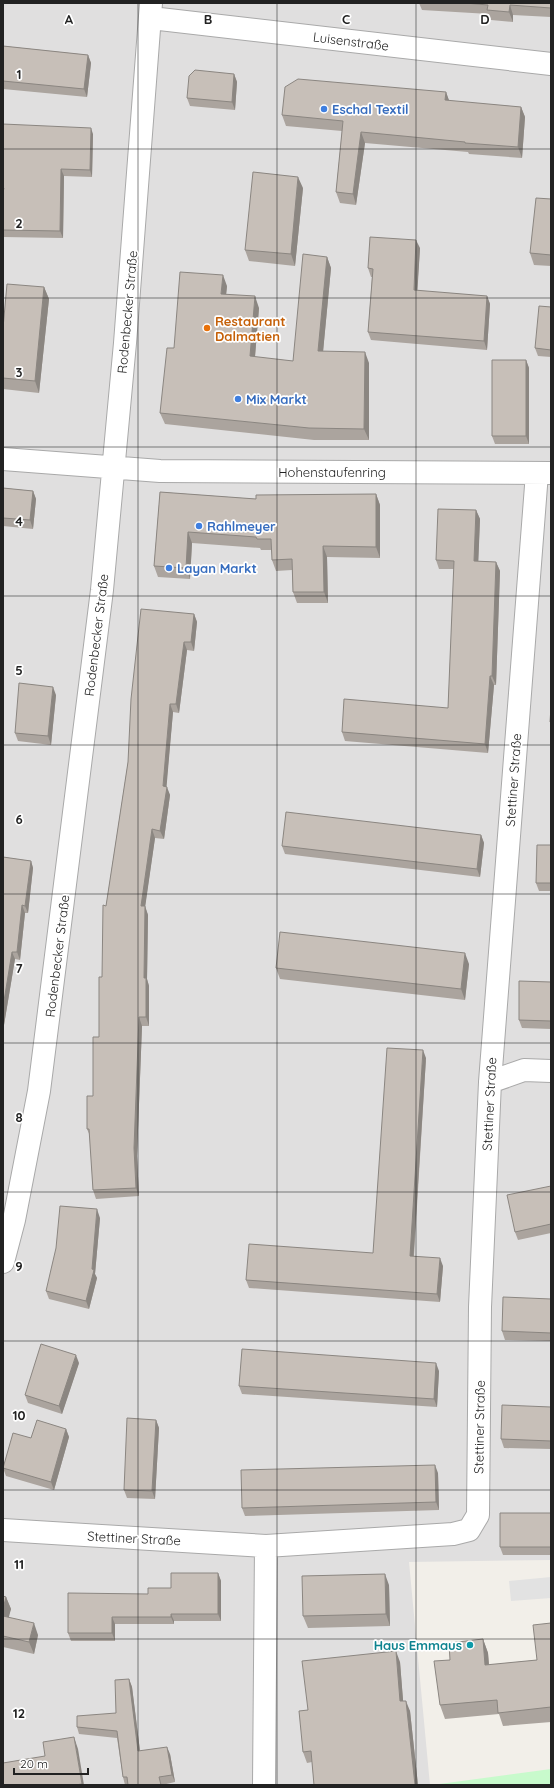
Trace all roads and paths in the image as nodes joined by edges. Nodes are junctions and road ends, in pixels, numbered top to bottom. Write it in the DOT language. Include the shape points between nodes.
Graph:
graph roads {
  1 [pos="151,10"];
  2 [pos="551,64"];
  3 [pos="3,459"];
  4 [pos="113,468"];
  5 [pos="544,473"];
  6 [pos="551,1071"];
  7 [pos="490,1082"];
  8 [pos="3,1262"];
  9 [pos="3,1530"];
  10 [pos="266,1546"];
  11 [pos="264,1785"];
  1 -- 2 [label="street, Luisenstraße"];
  1 -- 4 [label="street, Rodenbecker Straße"];
  3 -- 4 [label="street, Hohenstaufenring"];
  4 -- 5 [label="street, Hohenstaufenring" via="168,471"];
  4 -- 8 [label="street, Rodenbecker Straße" via="102,590 40,1083 14,1220"];
  5 -- 7 [label="street, Stettiner Straße"];
  6 -- 7 [label="street" via="524,1070"];
  7 -- 10 [label="street, Stettiner Straße" via="480,1307 478,1515 469,1530 453,1534"];
  9 -- 10 [label="street, Stettiner Straße"];
  10 -- 11 [label="street"];
}
